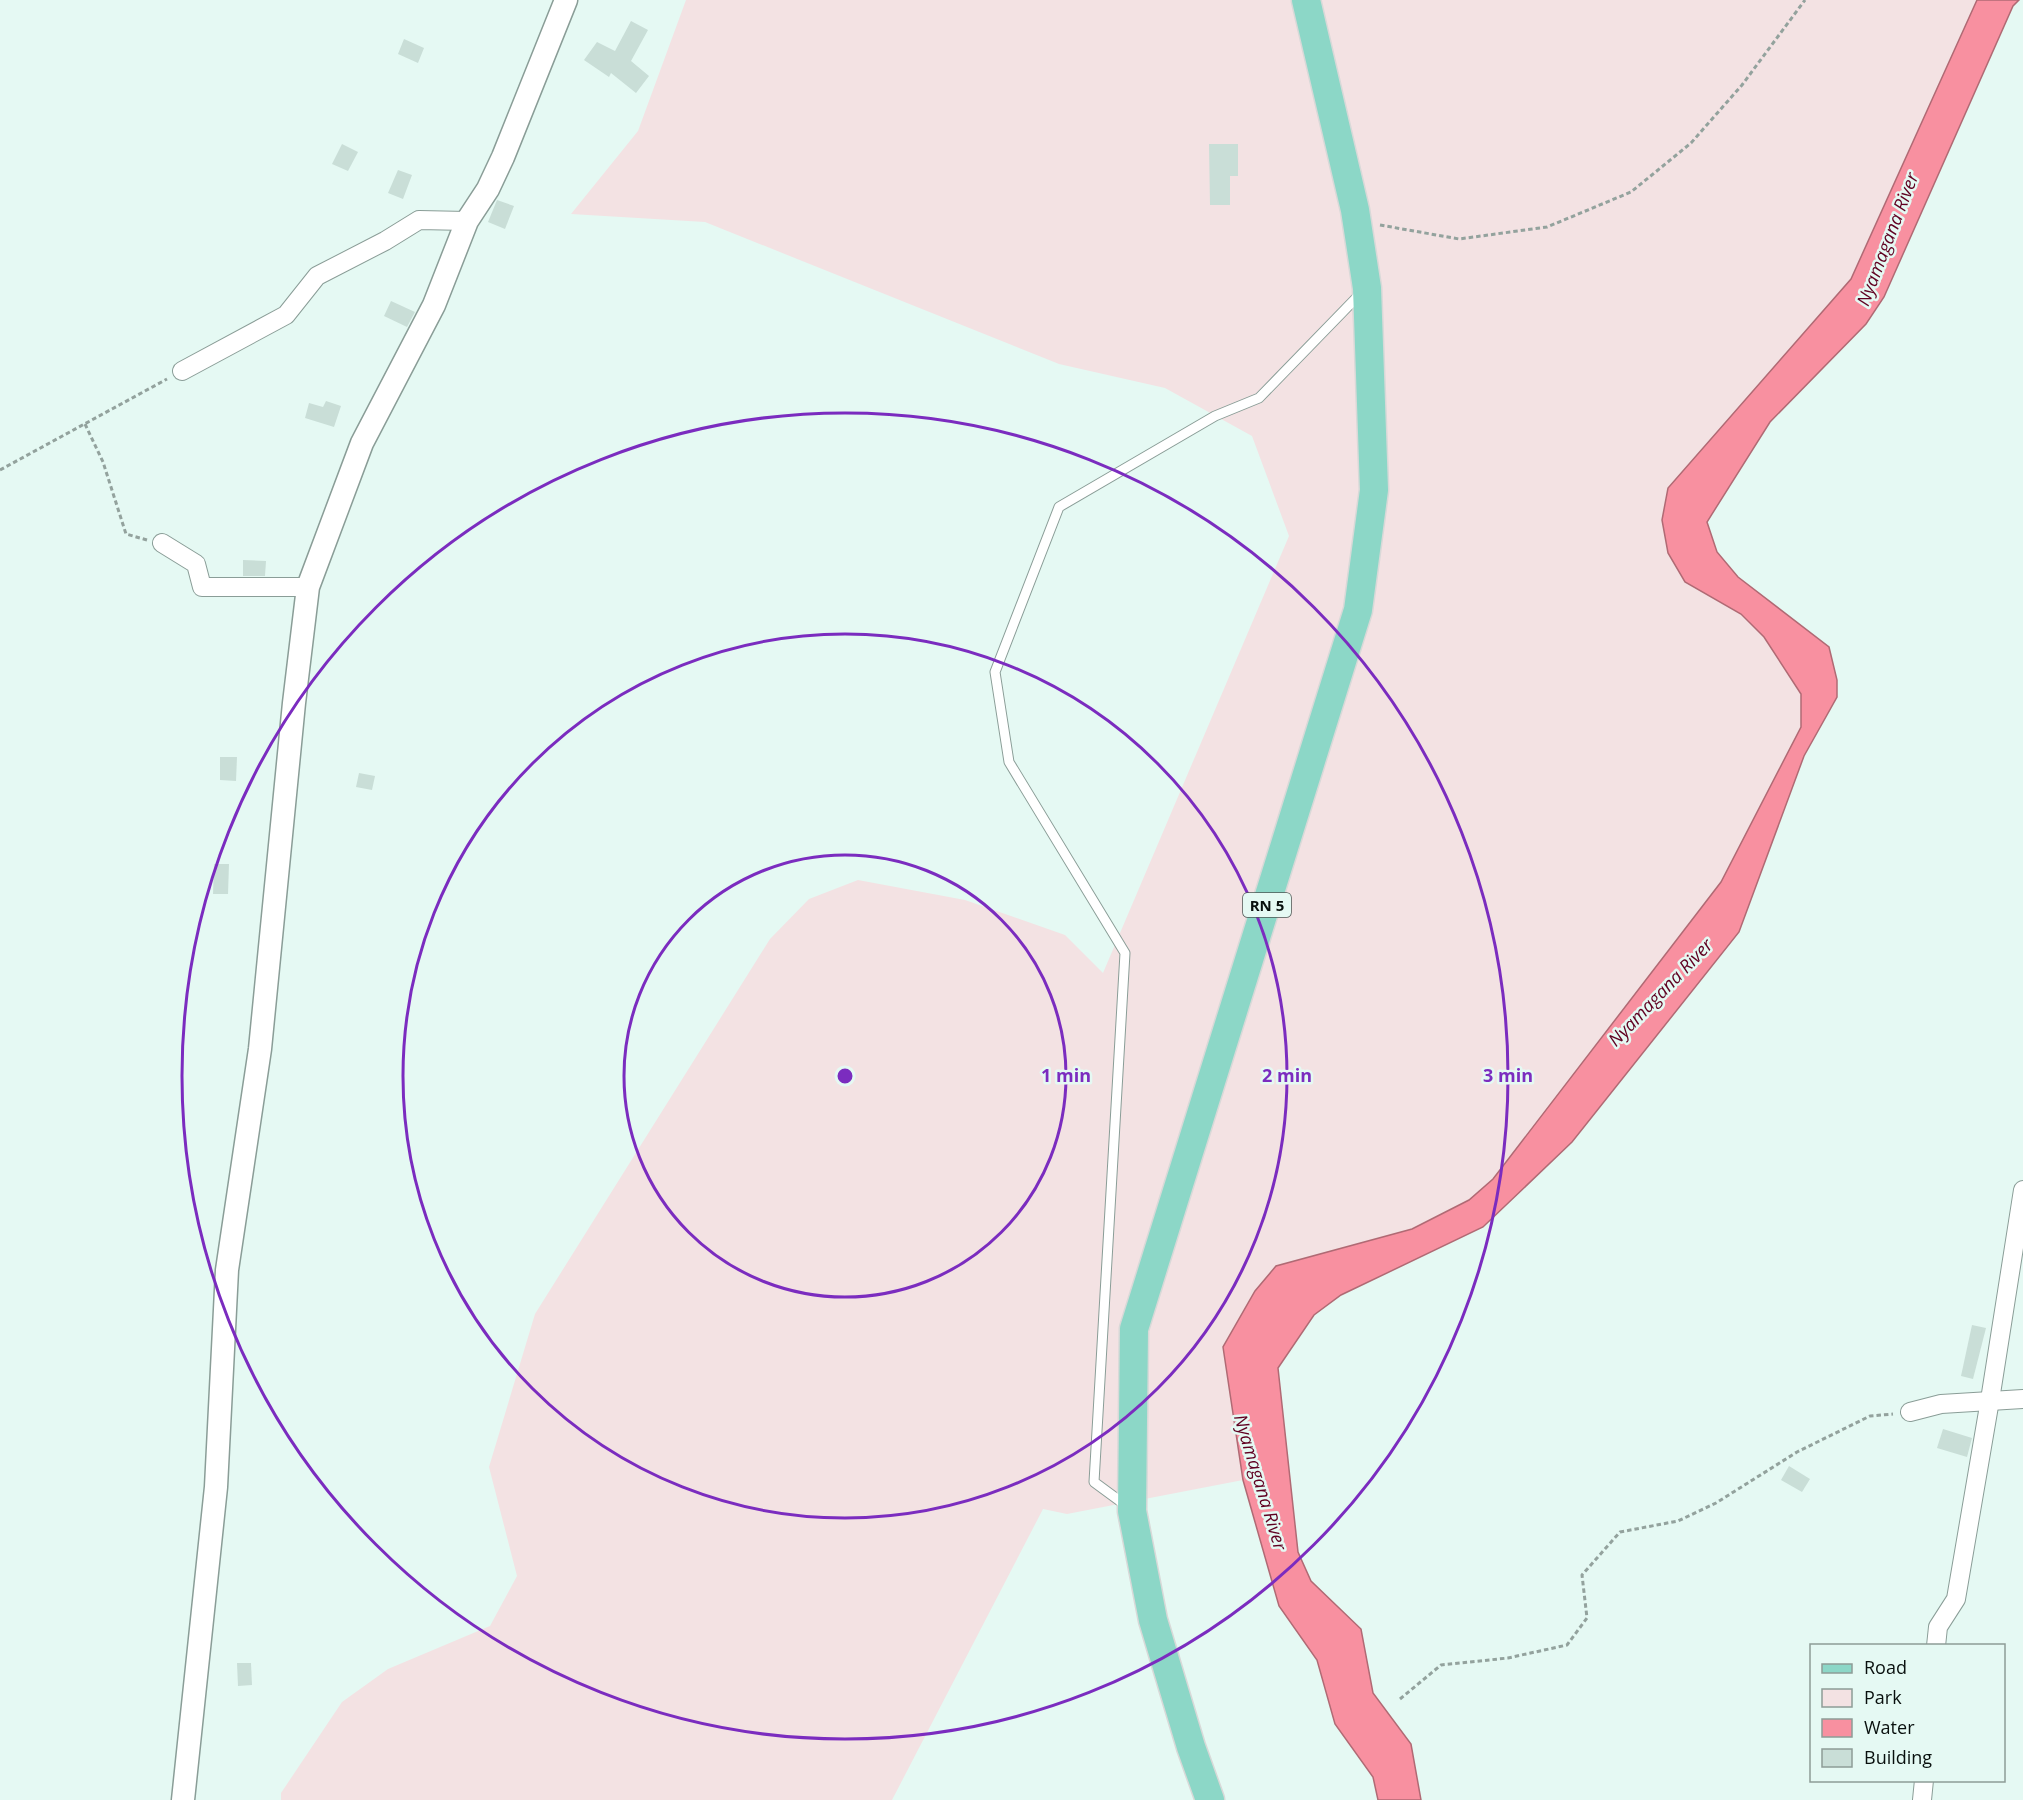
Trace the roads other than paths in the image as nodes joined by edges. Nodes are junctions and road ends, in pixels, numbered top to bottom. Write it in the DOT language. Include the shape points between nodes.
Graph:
graph roads {
  1 [pos="566,0"];
  2 [pos="1306,0"];
  3 [pos="467,220"];
  4 [pos="1367,288"];
  5 [pos="182,371"];
  6 [pos="162,543"];
  7 [pos="308,587"];
  8 [pos="2023,1190"];
  9 [pos="2021,1215"];
  10 [pos="2023,1399"];
  11 [pos="1990,1400"];
  12 [pos="1910,1412"];
  13 [pos="1132,1511"];
  14 [pos="1936,1644"];
  15 [pos="1924,1782"];
  16 [pos="183,1800"];
  17 [pos="1210,1800"];
  18 [pos="1922,1800"];
  1 -- 3 [label="street" via="503,157"];
  2 -- 4 [label="main road, RN 5" via="1355,210"];
  3 -- 5 [label="street" via="419,220 317,276 286,315"];
  3 -- 7 [label="street" via="434,305 362,443"];
  4 -- 13 [label="main road, RN 5" via="1374,490 1358,610 1134,1329"];
  4 -- 13 [label="lane" via="1259,398 1215,416 1059,507 995,672 1009,762 1125,953 1094,1482"];
  6 -- 7 [label="street" via="195,564 202,587"];
  7 -- 16 [label="street" via="260,1049 227,1270 216,1486"];
  8 -- 9 [label="street"];
  9 -- 11 [label="street"];
  10 -- 11 [label="street"];
  11 -- 12 [label="street" via="1941,1404"];
  11 -- 14 [label="street" via="1956,1599 1938,1627"];
  13 -- 17 [label="main road, RN 5" via="1153,1620"];
  15 -- 18 [label="street"];
}
